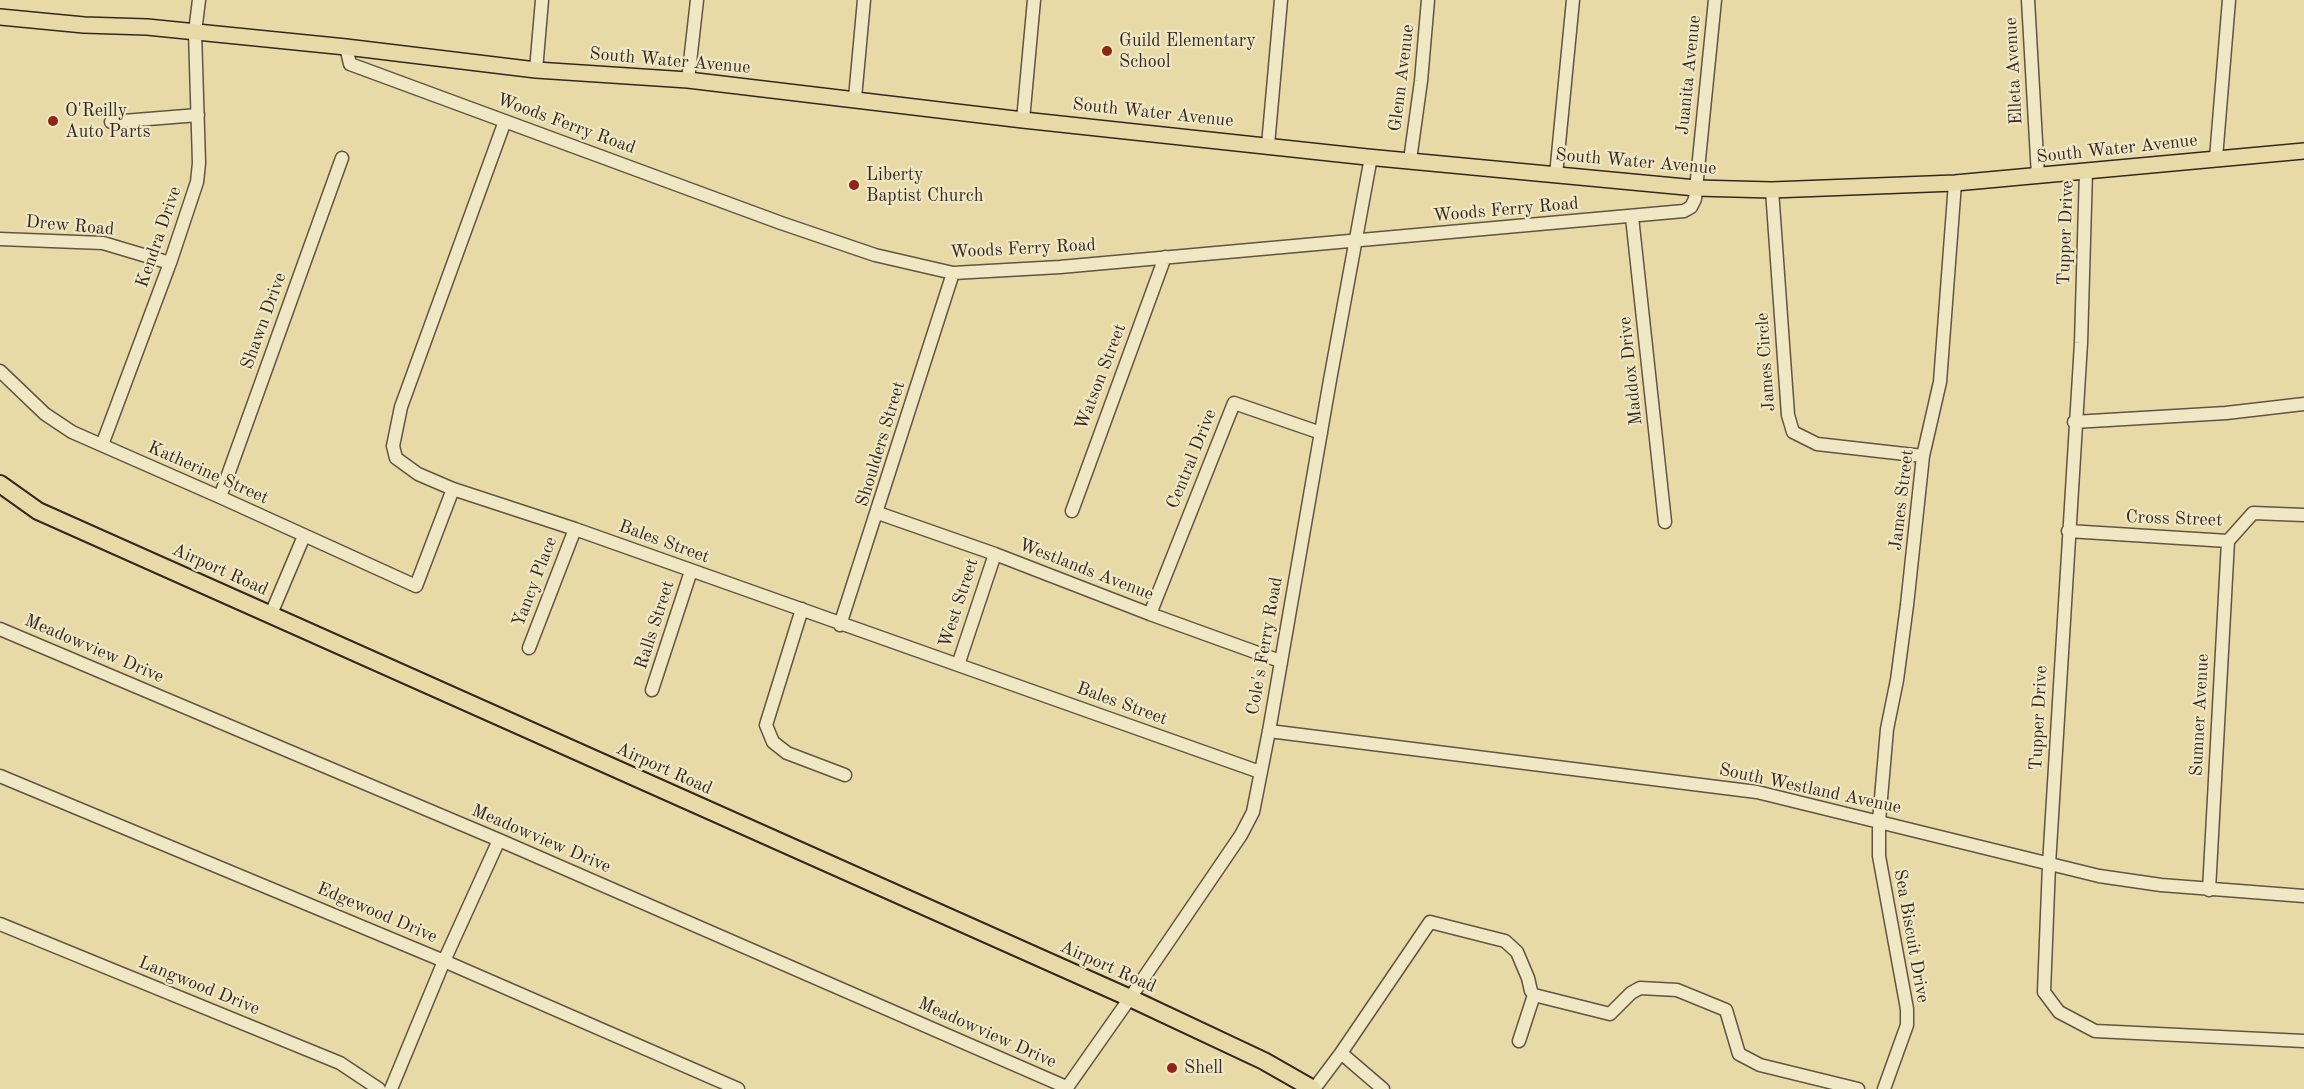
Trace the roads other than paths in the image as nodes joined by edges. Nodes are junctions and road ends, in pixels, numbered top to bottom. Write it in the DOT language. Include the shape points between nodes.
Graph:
graph roads {
  1 [pos="199,0"];
  2 [pos="542,0"];
  3 [pos="696,0"];
  4 [pos="864,0"];
  5 [pos="1034,0"];
  6 [pos="1281,0"];
  7 [pos="1428,0"];
  8 [pos="1573,0"];
  9 [pos="1715,0"];
  10 [pos="2028,0"];
  11 [pos="2229,0"];
  12 [pos="0,17"];
  13 [pos="195,32"];
  14 [pos="346,47"];
  15 [pos="536,70"];
  16 [pos="688,80"];
  17 [pos="855,98"];
  18 [pos="198,115"];
  19 [pos="1023,120"];
  20 [pos="505,121"];
  21 [pos="111,122"];
  22 [pos="1268,145"];
  23 [pos="2304,151"];
  24 [pos="1371,157"];
  25 [pos="342,158"];
  26 [pos="2216,158"];
  27 [pos="1410,160"];
  28 [pos="2086,171"];
  29 [pos="1556,175"];
  30 [pos="2038,176"];
  31 [pos="1955,183"];
  32 [pos="1696,188"];
  33 [pos="1772,190"];
  34 [pos="1632,216"];
  35 [pos="0,239"];
  36 [pos="1354,242"];
  37 [pos="1165,257"];
  38 [pos="170,263"];
  39 [pos="953,273"];
  40 [pos="0,371"];
  41 [pos="2304,404"];
  42 [pos="2074,422"];
  43 [pos="1321,433"];
  44 [pos="102,445"];
  45 [pos="1923,456"];
  46 [pos="0,484"];
  47 [pos="453,489"];
  48 [pos="220,497"];
  49 [pos="1072,511"];
  50 [pos="878,513"];
  51 [pos="2304,515"];
  52 [pos="1665,522"];
  53 [pos="575,529"];
  54 [pos="2068,531"];
  55 [pos="304,536"];
  56 [pos="2228,542"];
  57 [pos="995,554"];
  58 [pos="691,571"];
  59 [pos="802,609"];
  60 [pos="271,614"];
  61 [pos="1150,614"];
  62 [pos="840,625"];
  63 [pos="0,629"];
  64 [pos="529,648"];
  65 [pos="1280,661"];
  66 [pos="958,665"];
  67 [pos="652,690"];
  68 [pos="1269,731"];
  69 [pos="1260,772"];
  70 [pos="845,774"];
  71 [pos="0,776"];
  72 [pos="1879,821"];
  73 [pos="499,840"];
  74 [pos="2049,865"];
  75 [pos="2209,890"];
  76 [pos="2304,896"];
  77 [pos="0,924"];
  78 [pos="444,961"];
  79 [pos="1534,995"];
  80 [pos="1130,998"];
  81 [pos="1519,1041"];
  82 [pos="2304,1041"];
  83 [pos="1341,1053"];
  84 [pos="1066,1088"];
  85 [pos="1851,1088"];
  86 [pos="379,1089"];
  87 [pos="391,1089"];
  88 [pos="738,1089"];
  89 [pos="1313,1089"];
  90 [pos="1383,1089"];
  91 [pos="1884,1089"];
  1 -- 13 [label="street, Kendra Drive"];
  2 -- 15 [label="street"];
  3 -- 16 [label="street"];
  4 -- 17 [label="street"];
  5 -- 19 [label="street"];
  6 -- 22 [label="street"];
  7 -- 27 [label="street, Glenn Avenue"];
  8 -- 29 [label="street"];
  9 -- 32 [label="street, Juanita Avenue"];
  10 -- 30 [label="street, Elleta Avenue"];
  11 -- 26 [label="street"];
  12 -- 13 [label="main road, South Water Avenue"];
  13 -- 14 [label="main road, South Water Avenue"];
  13 -- 18 [label="street, Kendra Drive"];
  14 -- 15 [label="main road, South Water Avenue"];
  14 -- 20 [label="street, Woods Ferry Road" via="350,64"];
  15 -- 16 [label="main road, South Water Avenue"];
  16 -- 17 [label="main road, South Water Avenue"];
  17 -- 19 [label="main road, South Water Avenue"];
  18 -- 21 [label="street"];
  18 -- 38 [label="street, Kendra Drive" via="197,182"];
  19 -- 22 [label="main road, South Water Avenue"];
  20 -- 39 [label="street, Woods Ferry Road" via="875,255"];
  20 -- 47 [label="street, Bales Street" via="401,407 393,446 396,458 418,474"];
  22 -- 24 [label="main road, South Water Avenue"];
  23 -- 26 [label="main road, South Water Avenue"];
  24 -- 27 [label="main road, South Water Avenue"];
  24 -- 36 [label="street, Cole's Ferry Road"];
  25 -- 48 [label="street, Shawn Drive"];
  26 -- 28 [label="main road, South Water Avenue"];
  27 -- 29 [label="main road, South Water Avenue"];
  28 -- 30 [label="main road, South Water Avenue"];
  28 -- 42 [label="street, Tupper Drive"];
  29 -- 32 [label="main road, South Water Avenue"];
  30 -- 31 [label="main road, South Water Avenue"];
  31 -- 33 [label="main road, South Water Avenue"];
  31 -- 45 [label="street, James Street" via="1940,382"];
  32 -- 33 [label="main road, South Water Avenue"];
  32 -- 34 [label="street, Woods Ferry Road" via="1691,207 1684,211"];
  33 -- 45 [label="street, James Circle" via="1788,416 1793,432 1817,444"];
  34 -- 36 [label="street, Woods Ferry Road"];
  34 -- 52 [label="street, Maddox Drive"];
  35 -- 38 [label="street, Drew Road" via="103,243"];
  36 -- 37 [label="street, Woods Ferry Road"];
  36 -- 43 [label="street, Cole's Ferry Road"];
  37 -- 39 [label="street, Woods Ferry Road"];
  37 -- 49 [label="street, Watson Street"];
  38 -- 44 [label="street, Kendra Drive"];
  39 -- 50 [label="street, Shoulders Street"];
  40 -- 44 [label="street, Katherine Street" via="45,414"];
  41 -- 42 [label="street"];
  42 -- 54 [label="street, Tupper Drive"];
  43 -- 61 [label="street, Central Drive" via="1234,403"];
  43 -- 65 [label="street, Cole's Ferry Road"];
  44 -- 48 [label="street, Katherine Street"];
  45 -- 72 [label="street, James Street" via="1896,691 1887,729"];
  46 -- 60 [label="highway, Airport Road" via="38,511"];
  47 -- 53 [label="street, Bales Street"];
  47 -- 55 [label="street, Katherine Street" via="416,586"];
  48 -- 55 [label="street, Katherine Street"];
  50 -- 57 [label="street, Westlands Avenue"];
  50 -- 62 [label="street, Shoulders Street"];
  51 -- 56 [label="street, Cross Street" via="2253,513"];
  53 -- 58 [label="street, Bales Street"];
  53 -- 64 [label="street, Yancy Place"];
  54 -- 56 [label="street, Cross Street"];
  54 -- 74 [label="street, Tupper Drive"];
  55 -- 60 [label="street"];
  56 -- 75 [label="street, Sumner Avenue"];
  57 -- 61 [label="street, Westlands Avenue"];
  57 -- 66 [label="street, West Street"];
  58 -- 59 [label="street, Bales Street"];
  58 -- 67 [label="street, Ralls Street"];
  59 -- 62 [label="street, Bales Street"];
  59 -- 70 [label="street" via="766,725 773,742 787,753"];
  60 -- 80 [label="highway, Airport Road"];
  61 -- 65 [label="street, Westlands Avenue"];
  62 -- 66 [label="street, Bales Street"];
  63 -- 73 [label="street, Meadowview Drive"];
  65 -- 68 [label="street, Cole's Ferry Road"];
  66 -- 69 [label="street, Bales Street"];
  68 -- 69 [label="street, Cole's Ferry Road"];
  68 -- 72 [label="street, South Westland Avenue" via="1739,789"];
  69 -- 80 [label="street, Cole's Ferry Road" via="1252,812 1241,835"];
  71 -- 78 [label="street, Edgewood Drive"];
  72 -- 74 [label="street, South Westland Avenue"];
  72 -- 91 [label="street, Sea Biscuit Drive" via="1879,856 1907,1009 1907,1025"];
  73 -- 78 [label="street"];
  73 -- 84 [label="street, Meadowview Drive"];
  74 -- 75 [label="street, South Westland Avenue" via="2099,876"];
  74 -- 82 [label="street, Tupper Drive" via="2044,992 2059,1012 2095,1031"];
  75 -- 76 [label="street, South Westland Avenue"];
  77 -- 86 [label="street, Langwood Drive" via="340,1063"];
  78 -- 87 [label="street"];
  78 -- 88 [label="street, Edgewood Drive"];
  79 -- 81 [label="street"];
  79 -- 83 [label="street" via="1517,952 1505,940 1430,921"];
  79 -- 85 [label="street" via="1610,1014 1640,988 1677,990 1726,1010 1739,1054 1761,1065"];
  80 -- 84 [label="street, Cole's Ferry Road"];
  80 -- 89 [label="highway, Airport Road" via="1264,1061"];
  83 -- 89 [label="street"];
  83 -- 90 [label="street"];
}
